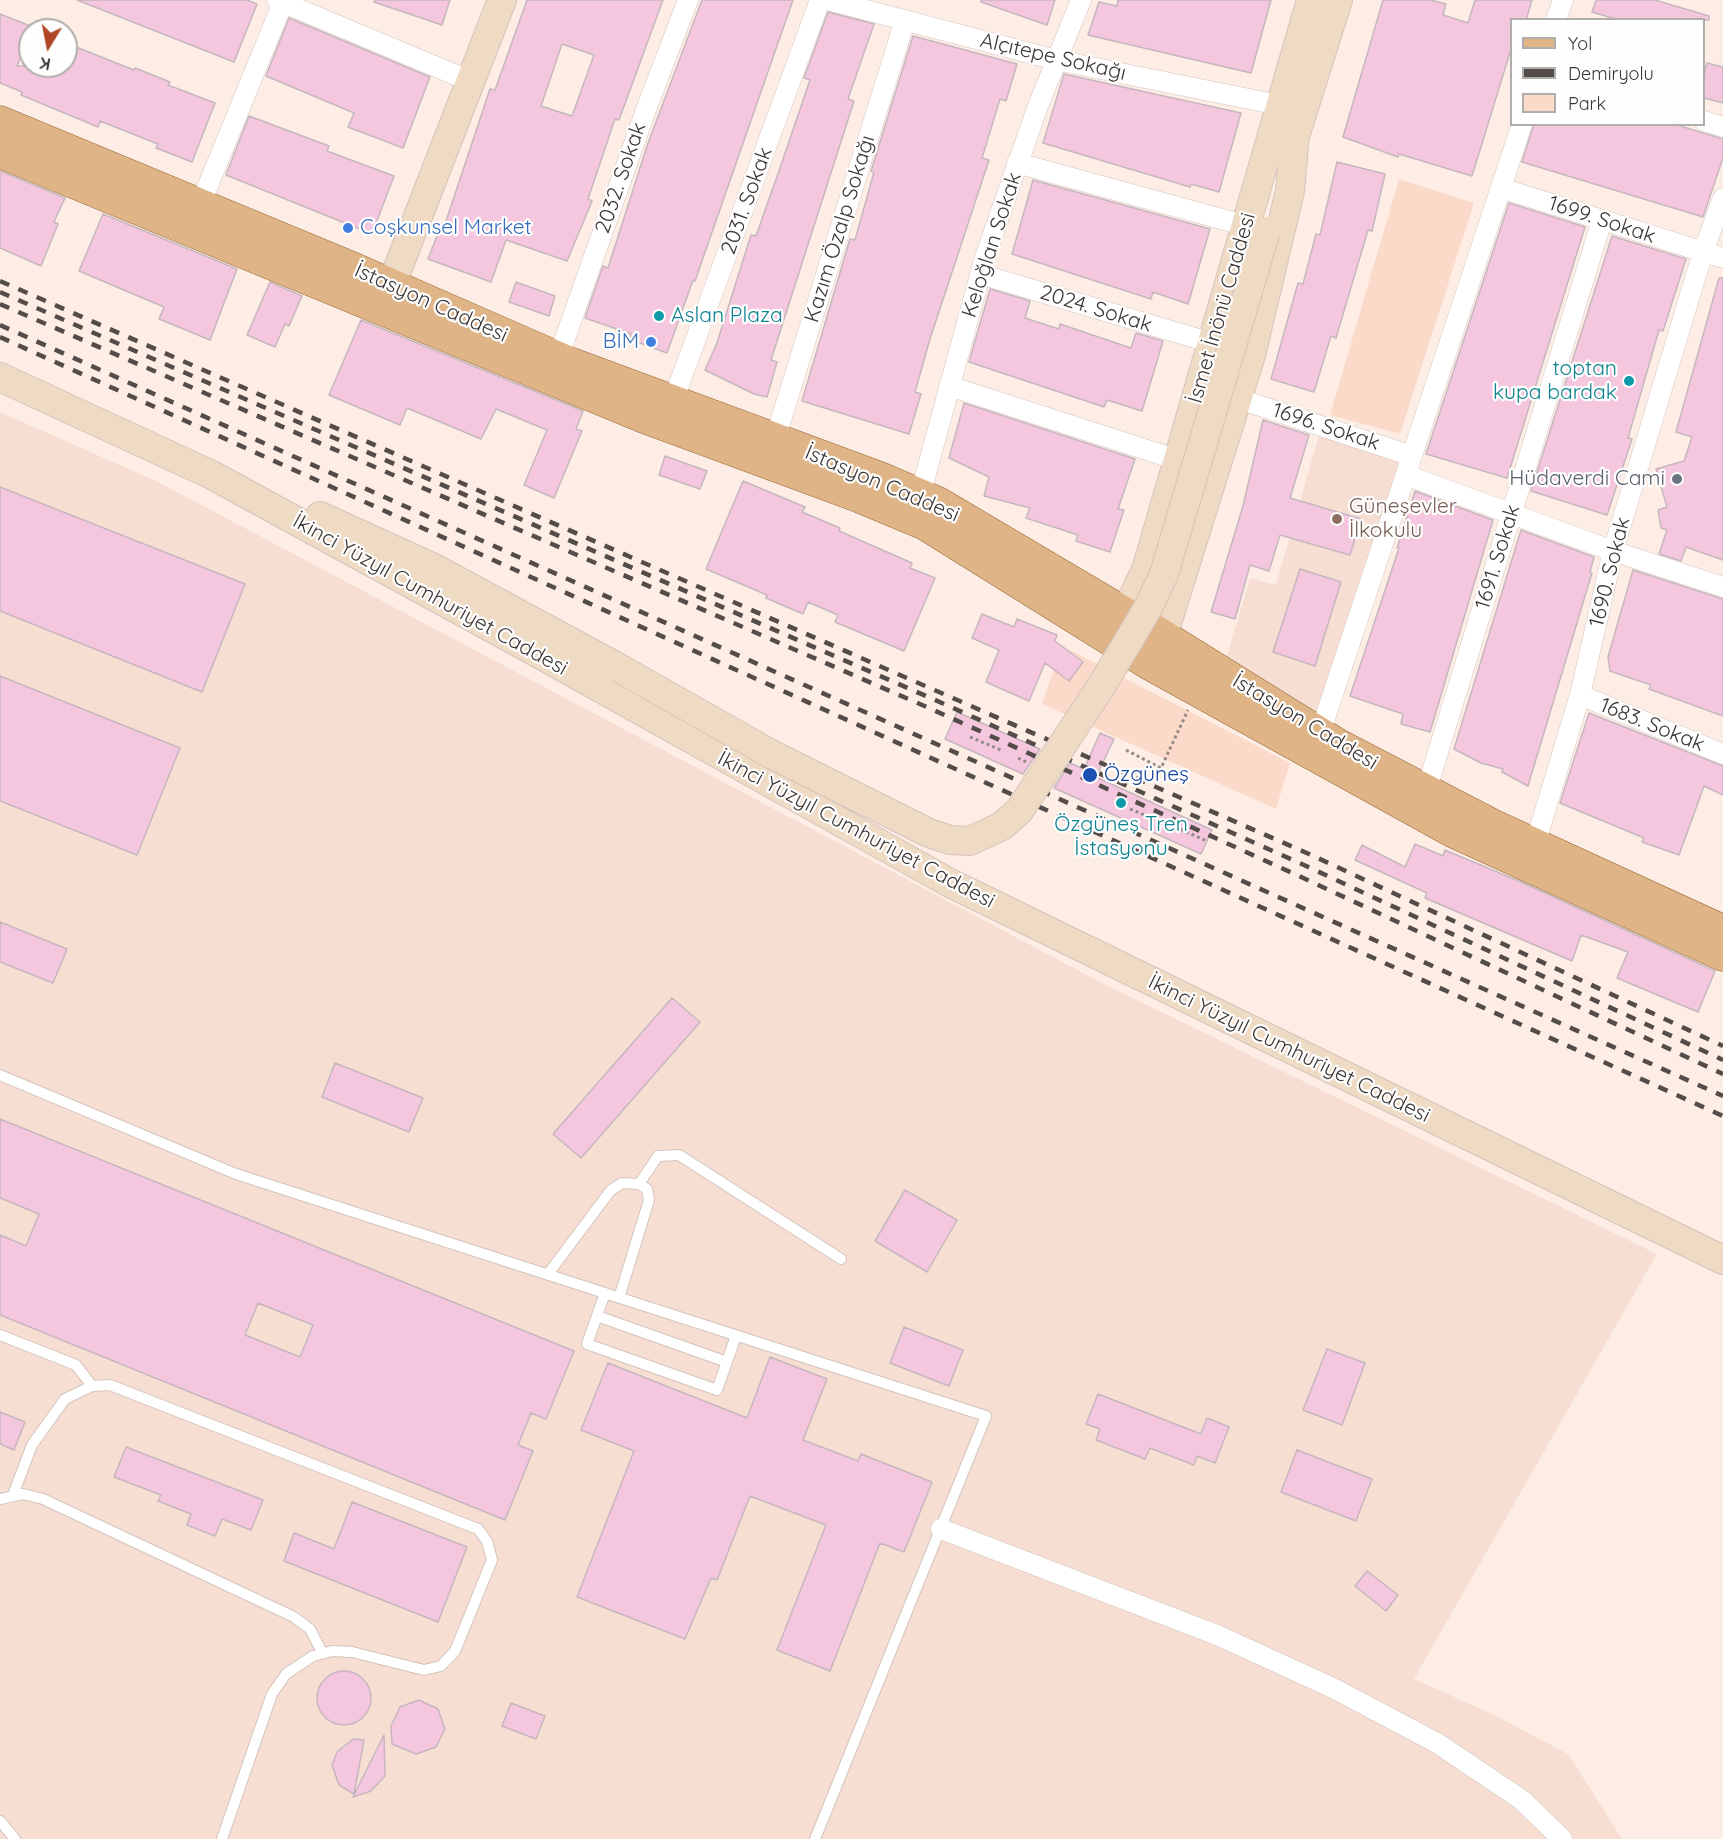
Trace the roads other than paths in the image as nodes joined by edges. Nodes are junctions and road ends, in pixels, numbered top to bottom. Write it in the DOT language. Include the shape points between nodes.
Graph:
graph roads {
  1 [pos="502,0"];
  2 [pos="688,0"];
  3 [pos="820,0"];
  4 [pos="828,0"];
  5 [pos="1081,0"];
  6 [pos="1311,0"];
  7 [pos="1338,0"];
  8 [pos="1563,0"];
  9 [pos="281,1"];
  10 [pos="1557,18"];
  11 [pos="905,20"];
  12 [pos="1056,60"];
  13 [pos="470,81"];
  14 [pos="1279,105"];
  15 [pos="1705,121"];
  16 [pos="0,122"];
  17 [pos="1521,126"];
  18 [pos="1723,127"];
  19 [pos="1294,135"];
  20 [pos="0,152"];
  21 [pos="1017,164"];
  22 [pos="1501,188"];
  23 [pos="1723,198"];
  24 [pos="200,205"];
  25 [pos="1602,220"];
  26 [pos="1256,229"];
  27 [pos="1703,252"];
  28 [pos="1723,258"];
  29 [pos="980,274"];
  30 [pos="390,286"];
  31 [pos="1212,343"];
  32 [pos="558,358"];
  33 [pos="0,377"];
  34 [pos="949,386"];
  35 [pos="1239,399"];
  36 [pos="674,401"];
  37 [pos="775,439"];
  38 [pos="1412,456"];
  39 [pos="1178,460"];
  40 [pos="212,475"];
  41 [pos="1406,475"];
  42 [pos="920,495"];
  43 [pos="1511,513"];
  44 [pos="1613,551"];
  45 [pos="1723,587"];
  46 [pos="1118,626"];
  47 [pos="1155,649"];
  48 [pos="1580,695"];
  49 [pos="1320,734"];
  50 [pos="1723,754"];
  51 [pos="1426,791"];
  52 [pos="1535,844"];
  53 [pos="1723,930"];
  54 [pos="1723,955"];
  55 [pos="0,1075"];
  56 [pos="639,1184"];
  57 [pos="842,1259"];
  58 [pos="1723,1260"];
  59 [pos="548,1274"];
  60 [pos="605,1293"];
  61 [pos="619,1298"];
  62 [pos="597,1316"];
  63 [pos="0,1335"];
  64 [pos="736,1336"];
  65 [pos="727,1362"];
  66 [pos="92,1386"];
  67 [pos="13,1495"];
  68 [pos="0,1499"];
  69 [pos="941,1529"];
  70 [pos="322,1652"];
  71 [pos="0,1821"];
  72 [pos="15,1839"];
  73 [pos="222,1839"];
  74 [pos="815,1839"];
  75 [pos="1562,1839"];
  1 -- 13 [label="main road"];
  2 -- 32 [label="street, 2032. Sokak"];
  3 -- 36 [label="street, 2031. Sokak"];
  4 -- 11 [label="street, Alçıtepe Sokağı"];
  5 -- 12 [label="street, Keloğlan Sokak"];
  6 -- 14 [label="main road, İsmet İnönü Caddesi"];
  7 -- 19 [label="main road, İsmet İnönü Caddesi"];
  8 -- 10 [label="street"];
  9 -- 13 [label="street"];
  9 -- 24 [label="street"];
  11 -- 12 [label="street, Alçıtepe Sokağı"];
  11 -- 37 [label="street, Kazım Özalp Sokağı"];
  12 -- 14 [label="street, Alçıtepe Sokağı"];
  12 -- 21 [label="street, Keloğlan Sokak"];
  13 -- 30 [label="main road"];
  14 -- 26 [label="main road, İsmet İnönü Caddesi"];
  15 -- 18 [label="street"];
  16 -- 24 [label="main road, İstasyon Caddesi"];
  17 -- 22 [label="street"];
  19 -- 26 [label="main road, İsmet İnönü Caddesi"];
  19 -- 35 [label="main road, İsmet İnönü Caddesi" via="1290,191"];
  20 -- 46 [label="main road, İstasyon Caddesi" via="634,413 925,524"];
  21 -- 26 [label="street"];
  21 -- 29 [label="street, Keloğlan Sokak"];
  22 -- 25 [label="street, 1699. Sokak"];
  22 -- 38 [label="street"];
  23 -- 27 [label="street, 1690. Sokak"];
  24 -- 30 [label="main road, İstasyon Caddesi"];
  25 -- 27 [label="street, 1699. Sokak"];
  25 -- 43 [label="street, 1691. Sokak"];
  26 -- 31 [label="main road, İsmet İnönü Caddesi"];
  26 -- 40 [label="main road, bridge" via="1164,574 1102,685 1019,811 1002,826 970,841 929,833 771,754 436,568 351,528"];
  27 -- 28 [label="street, 1699. Sokak"];
  27 -- 44 [label="street, 1690. Sokak"];
  29 -- 31 [label="street, 2024. Sokak"];
  29 -- 34 [label="street, Keloğlan Sokak"];
  30 -- 32 [label="main road, İstasyon Caddesi"];
  31 -- 39 [label="main road, İsmet İnönü Caddesi"];
  32 -- 36 [label="main road, İstasyon Caddesi"];
  33 -- 40 [label="main road, İkinci Yüzyıl Cumhuriyet Caddesi"];
  34 -- 39 [label="street"];
  34 -- 42 [label="street, Keloğlan Sokak"];
  35 -- 38 [label="street, 1696. Sokak"];
  35 -- 47 [label="main road, İsmet İnönü Caddesi"];
  36 -- 37 [label="main road, İstasyon Caddesi"];
  37 -- 42 [label="main road, İstasyon Caddesi"];
  38 -- 41 [label="street"];
  39 -- 46 [label="main road, İsmet İnönü Caddesi" via="1147,567"];
  40 -- 58 [label="main road, İkinci Yüzyıl Cumhuriyet Caddesi" via="950,883"];
  41 -- 43 [label="street"];
  41 -- 49 [label="street"];
  42 -- 46 [label="main road, İstasyon Caddesi" via="938,503"];
  43 -- 44 [label="street"];
  43 -- 51 [label="street, 1691. Sokak"];
  44 -- 45 [label="street"];
  44 -- 48 [label="street, 1690. Sokak"];
  46 -- 47 [label="main road, İstasyon Caddesi"];
  47 -- 49 [label="main road, İstasyon Caddesi"];
  47 -- 54 [label="main road, İstasyon Caddesi" via="1197,688 1336,769 1455,832"];
  48 -- 50 [label="street, 1683. Sokak"];
  48 -- 52 [label="street, 1690. Sokak"];
  49 -- 51 [label="main road, İstasyon Caddesi"];
  51 -- 52 [label="main road, İstasyon Caddesi"];
  52 -- 53 [label="main road, İstasyon Caddesi"];
  55 -- 59 [label="lane" via="236,1174"];
  56 -- 57 [label="lane" via="658,1156 679,1155"];
  56 -- 59 [label="lane" via="621,1183 611,1190"];
  56 -- 61 [label="lane" via="647,1190 649,1200"];
  59 -- 60 [label="lane"];
  60 -- 61 [label="lane"];
  60 -- 62 [label="lane"];
  61 -- 64 [label="lane"];
  62 -- 65 [label="lane"];
  62 -- 65 [label="lane" via="587,1344 717,1390"];
  63 -- 66 [label="lane" via="76,1365"];
  64 -- 65 [label="lane"];
  64 -- 69 [label="lane" via="986,1416"];
  66 -- 67 [label="lane" via="65,1399 32,1445"];
  66 -- 70 [label="lane" via="119,1387 483,1534 492,1560 455,1651 441,1666 424,1670 352,1652"];
  67 -- 68 [label="lane"];
  67 -- 70 [label="lane" via="43,1499 294,1617 310,1629"];
  69 -- 74 [label="lane"];
  69 -- 75 [label="street" via="1217,1635 1333,1688 1437,1743 1513,1793"];
  70 -- 73 [label="lane" via="294,1667 272,1694"];
  71 -- 72 [label="lane"];
}
